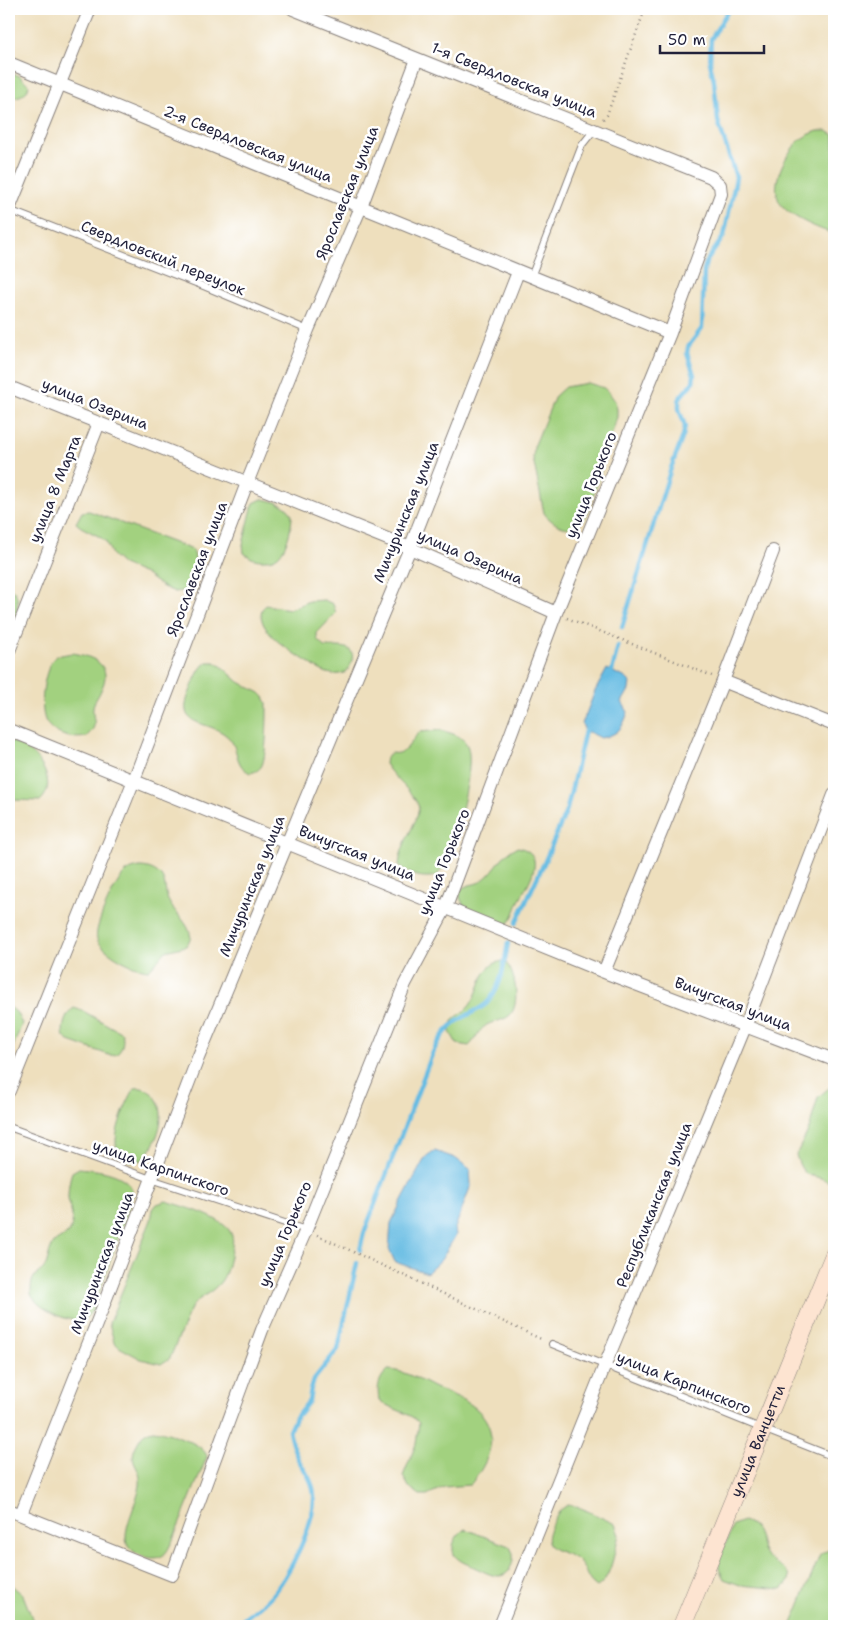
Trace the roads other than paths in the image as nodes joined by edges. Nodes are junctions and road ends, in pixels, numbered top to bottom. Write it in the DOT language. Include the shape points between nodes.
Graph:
graph roads {
  1 [pos="90,9"];
  2 [pos="293,9"];
  3 [pos="417,59"];
  4 [pos="9,63"];
  5 [pos="61,84"];
  6 [pos="594,130"];
  7 [pos="720,185"];
  8 [pos="361,207"];
  9 [pos="9,210"];
  10 [pos="518,272"];
  11 [pos="531,277"];
  12 [pos="308,330"];
  13 [pos="670,333"];
  14 [pos="9,387"];
  15 [pos="99,423"];
  16 [pos="247,483"];
  17 [pos="410,548"];
  18 [pos="773,551"];
  19 [pos="556,613"];
  20 [pos="9,651"];
  21 [pos="723,681"];
  22 [pos="834,725"];
  23 [pos="9,730"];
  24 [pos="134,780"];
  25 [pos="834,795"];
  26 [pos="288,842"];
  27 [pos="446,907"];
  28 [pos="604,972"];
  29 [pos="745,1027"];
  30 [pos="834,1060"];
  31 [pos="9,1091"];
  32 [pos="9,1126"];
  33 [pos="152,1179"];
  34 [pos="306,1230"];
  35 [pos="834,1255"];
  36 [pos="552,1344"];
  37 [pos="605,1365"];
  38 [pos="763,1429"];
  39 [pos="834,1457"];
  40 [pos="15,1512"];
  41 [pos="500,1626"];
  42 [pos="682,1626"];
  1 -- 5 [label="street"];
  2 -- 3 [label="street, 1-я Свердловская улица"];
  3 -- 6 [label="street, 1-я Свердловская улица"];
  3 -- 8 [label="street, Ярославская улица"];
  4 -- 5 [label="street, 2-я Свердловская улица"];
  5 -- 8 [label="street, 2-я Свердловская улица"];
  5 -- 9 [label="street"];
  6 -- 7 [label="street, 1-я Свердловская улица" via="711,178"];
  6 -- 11 [label="lane" via="582,145"];
  7 -- 13 [label="street, улица Горького" via="721,194"];
  8 -- 10 [label="street, 2-я Свердловская улица"];
  8 -- 12 [label="street, Ярославская улица"];
  9 -- 12 [label="lane, Свердловский переулок"];
  10 -- 11 [label="street, 2-я Свердловская улица"];
  10 -- 17 [label="street, Мичуринская улица"];
  11 -- 13 [label="street, 2-я Свердловская улица"];
  12 -- 16 [label="street, Ярославская улица"];
  13 -- 19 [label="street, улица Горького"];
  14 -- 15 [label="street, улица Озерина"];
  15 -- 16 [label="street, улица Озерина"];
  15 -- 20 [label="street, улица 8 Марта"];
  16 -- 17 [label="street, улица Озерина"];
  16 -- 24 [label="street, Ярославская улица"];
  17 -- 19 [label="street, улица Озерина"];
  17 -- 26 [label="street, Мичуринская улица"];
  18 -- 21 [label="street"];
  19 -- 27 [label="street, улица Горького"];
  21 -- 22 [label="street"];
  21 -- 28 [label="street"];
  23 -- 24 [label="street, Вичугская улица"];
  24 -- 26 [label="street, Вичугская улица"];
  24 -- 31 [label="street, Ярославская улица"];
  25 -- 29 [label="street, Республиканская улица"];
  26 -- 27 [label="street, Вичугская улица"];
  26 -- 33 [label="street, Мичуринская улица" via="198,1058"];
  27 -- 28 [label="street, Вичугская улица"];
  27 -- 34 [label="street, улица Горького" via="405,984"];
  28 -- 29 [label="street, Вичугская улица"];
  29 -- 30 [label="street, Вичугская улица"];
  29 -- 37 [label="street, Республиканская улица"];
  32 -- 33 [label="lane, улица Карпинского"];
  33 -- 34 [label="lane, улица Карпинского"];
  33 -- 40 [label="street, Мичуринская улица" via="99,1317"];
  34 -- 40 [label="street, улица Горького" via="250,1358 172,1575"];
  35 -- 38 [label="street, улица Ванцетти"];
  36 -- 37 [label="lane, улица Карпинского"];
  37 -- 38 [label="lane, улица Карпинского"];
  37 -- 41 [label="street, Республиканская улица"];
  38 -- 39 [label="lane, улица Карпинского"];
  38 -- 42 [label="street, улица Ванцетти"];
}
